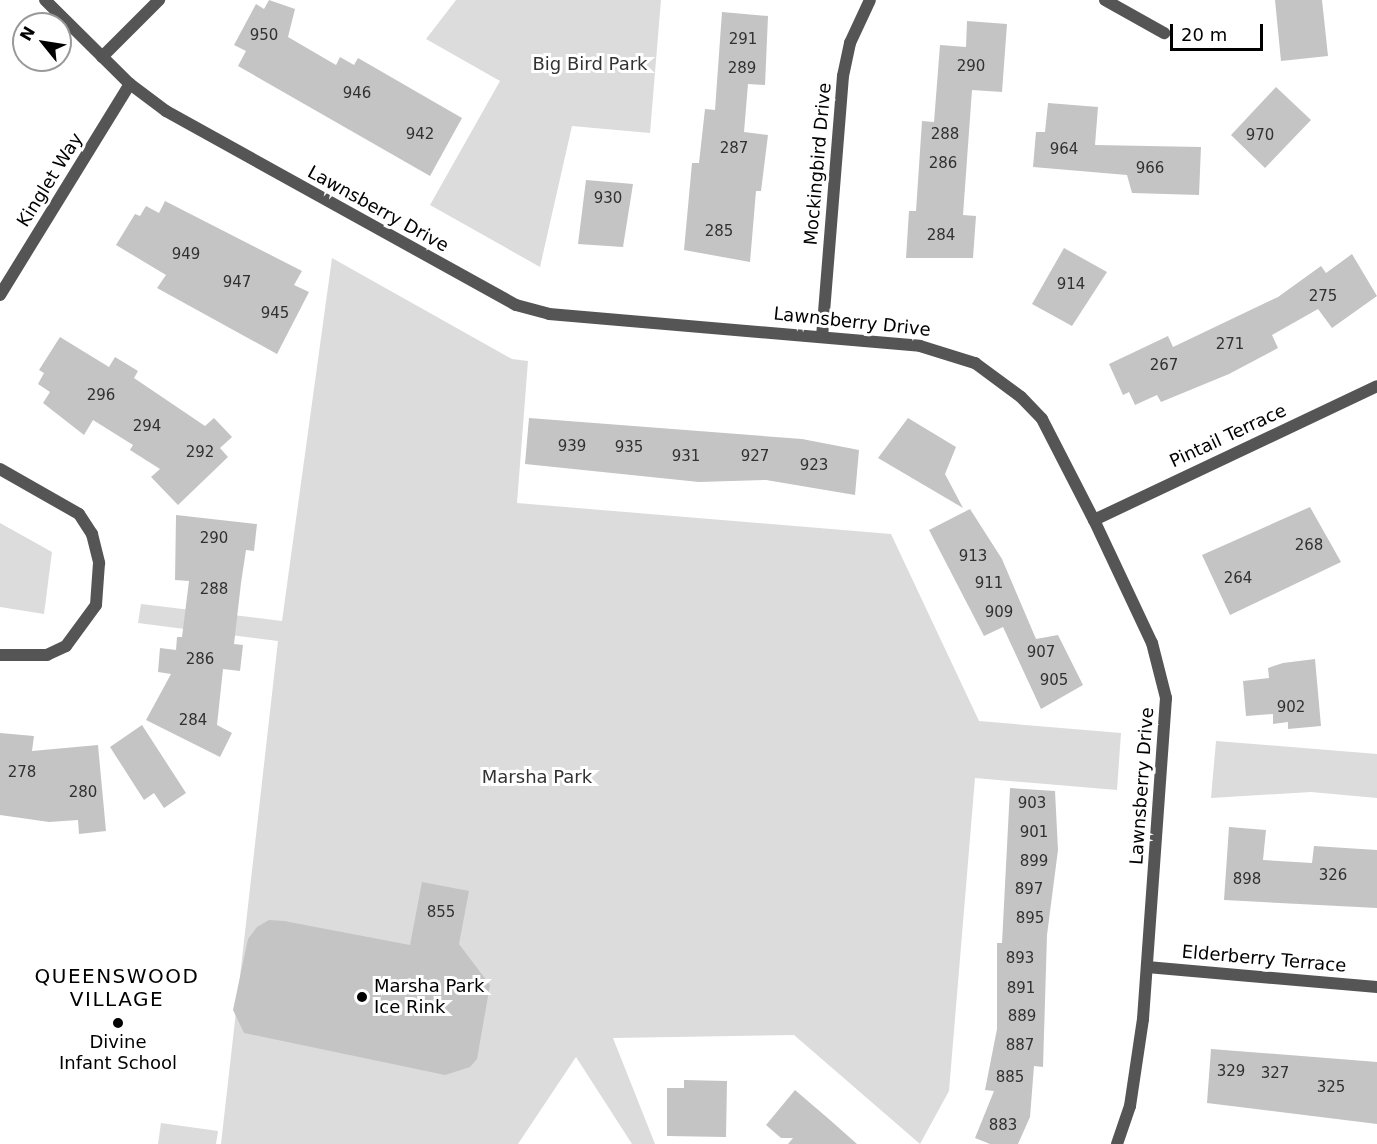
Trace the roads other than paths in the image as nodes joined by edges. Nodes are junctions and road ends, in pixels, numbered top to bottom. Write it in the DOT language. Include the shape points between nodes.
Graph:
graph roads {
  1 [pos="45,0"];
  2 [pos="159,0"];
  3 [pos="870,0"];
  4 [pos="1105,0"];
  5 [pos="1164,33"];
  6 [pos="102,57"];
  7 [pos="130,84"];
  8 [pos="0,295"];
  9 [pos="822,337"];
  10 [pos="1377,386"];
  11 [pos="0,468"];
  12 [pos="1094,520"];
  13 [pos="0,655"];
  14 [pos="1147,967"];
  15 [pos="1377,987"];
  16 [pos="1117,1144"];
  1 -- 6 [label="street, Lawnsberry Drive"];
  2 -- 6 [label="street"];
  3 -- 9 [label="street, Mockingbird Drive" via="850,43 843,76"];
  4 -- 5 [label="street"];
  6 -- 7 [label="street, Lawnsberry Drive"];
  7 -- 8 [label="street, Kinglet Way"];
  7 -- 9 [label="street, Lawnsberry Drive" via="166,111 516,305 549,314"];
  9 -- 12 [label="street, Lawnsberry Drive" via="948,351 1001,378 1042,419"];
  10 -- 12 [label="street, Pintail Terrace"];
  11 -- 13 [label="street" via="79,514 92,534 99,563 96,605 66,646 47,655"];
  12 -- 14 [label="street, Lawnsberry Drive" via="1152,644 1166,698"];
  14 -- 15 [label="street, Elderberry Terrace"];
  14 -- 16 [label="street, Lawnsberry Drive" via="1130,1106"];
}
